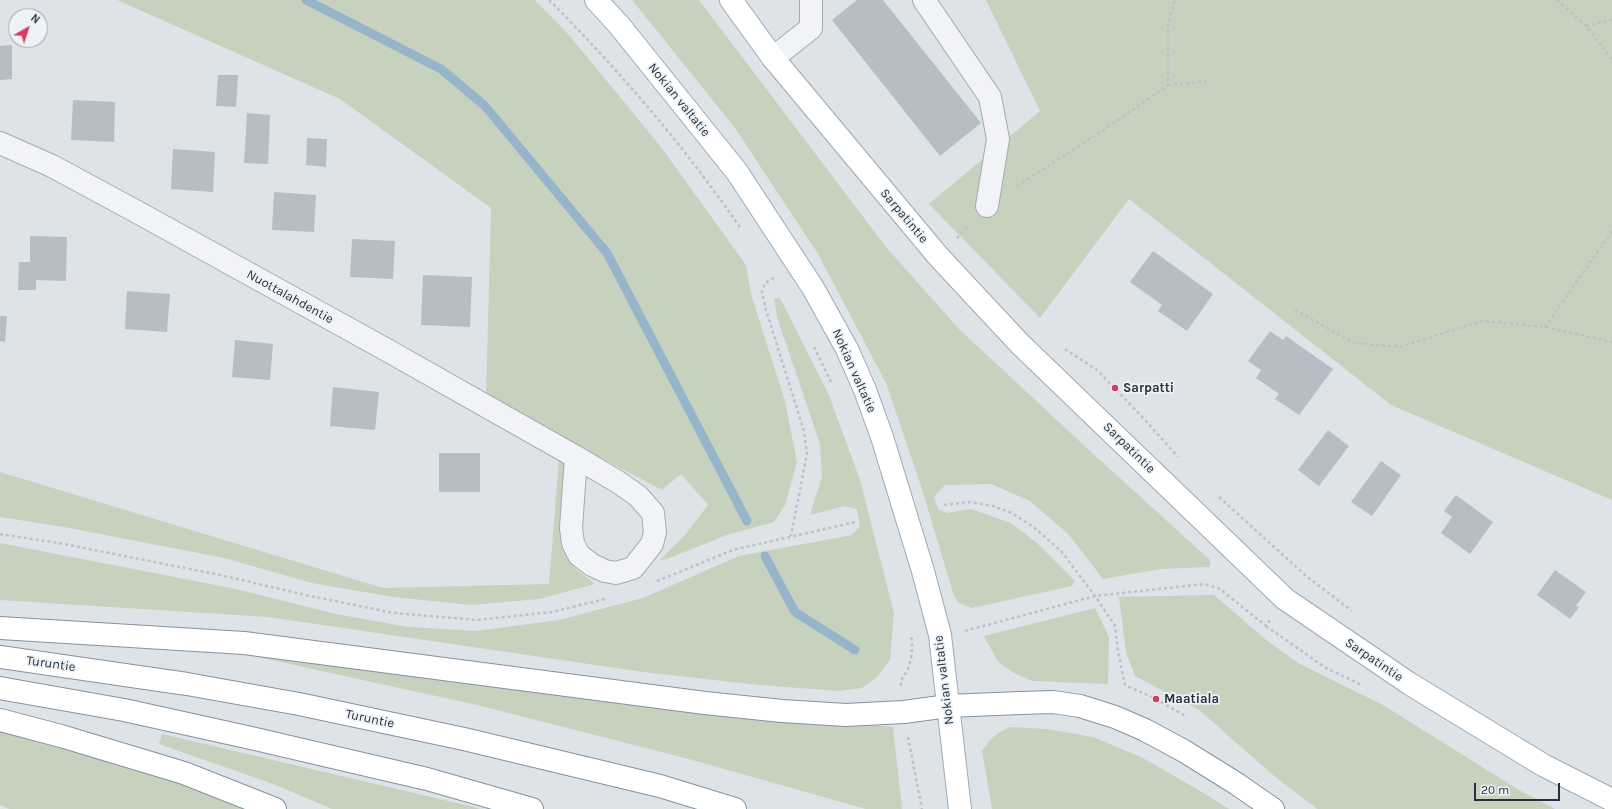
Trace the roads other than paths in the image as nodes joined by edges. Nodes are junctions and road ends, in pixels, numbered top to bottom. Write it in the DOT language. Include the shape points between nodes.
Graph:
graph roads {
  1 [pos="596,0"];
  2 [pos="731,0"];
  3 [pos="811,0"];
  4 [pos="924,0"];
  5 [pos="773,58"];
  6 [pos="0,143"];
  7 [pos="987,206"];
  8 [pos="576,457"];
  9 [pos="0,628"];
  10 [pos="0,657"];
  11 [pos="0,688"];
  12 [pos="948,706"];
  13 [pos="0,720"];
  14 [pos="1612,800"];
  15 [pos="275,809"];
  16 [pos="532,809"];
  17 [pos="735,809"];
  18 [pos="960,809"];
  19 [pos="1273,809"];
  1 -- 12 [label="main road, Nokian valtatie" via="620,25 737,172 813,288 847,348 882,437 923,571 940,635"];
  2 -- 5 [label="main road, Sarpatintie"];
  3 -- 5 [label="street" via="811,28"];
  4 -- 7 [label="street" via="990,97 998,140"];
  5 -- 14 [label="main road, Sarpatintie" via="938,256 1020,344 1285,599 1410,684 1543,765"];
  6 -- 8 [label="street, Nuottalahdentie" via="52,166 132,209"];
  8 -- 8 [label="street, Nuottalahdentie" via="571,528 573,544 579,555 604,571 616,573 633,568 652,544 655,532 653,513 638,496"];
  9 -- 12 [label="main road" via="244,643 705,704 782,711 846,715 904,712"];
  10 -- 17 [label="main road, Turuntie" via="186,684 299,704 562,762 660,786"];
  11 -- 16 [label="main road" via="124,710 243,736 427,779"];
  12 -- 18 [label="main road, Nokian valtatie"];
  12 -- 19 [label="main road" via="1053,702 1080,706 1115,717 1184,751"];
  13 -- 15 [label="main road" via="184,773"];
}
